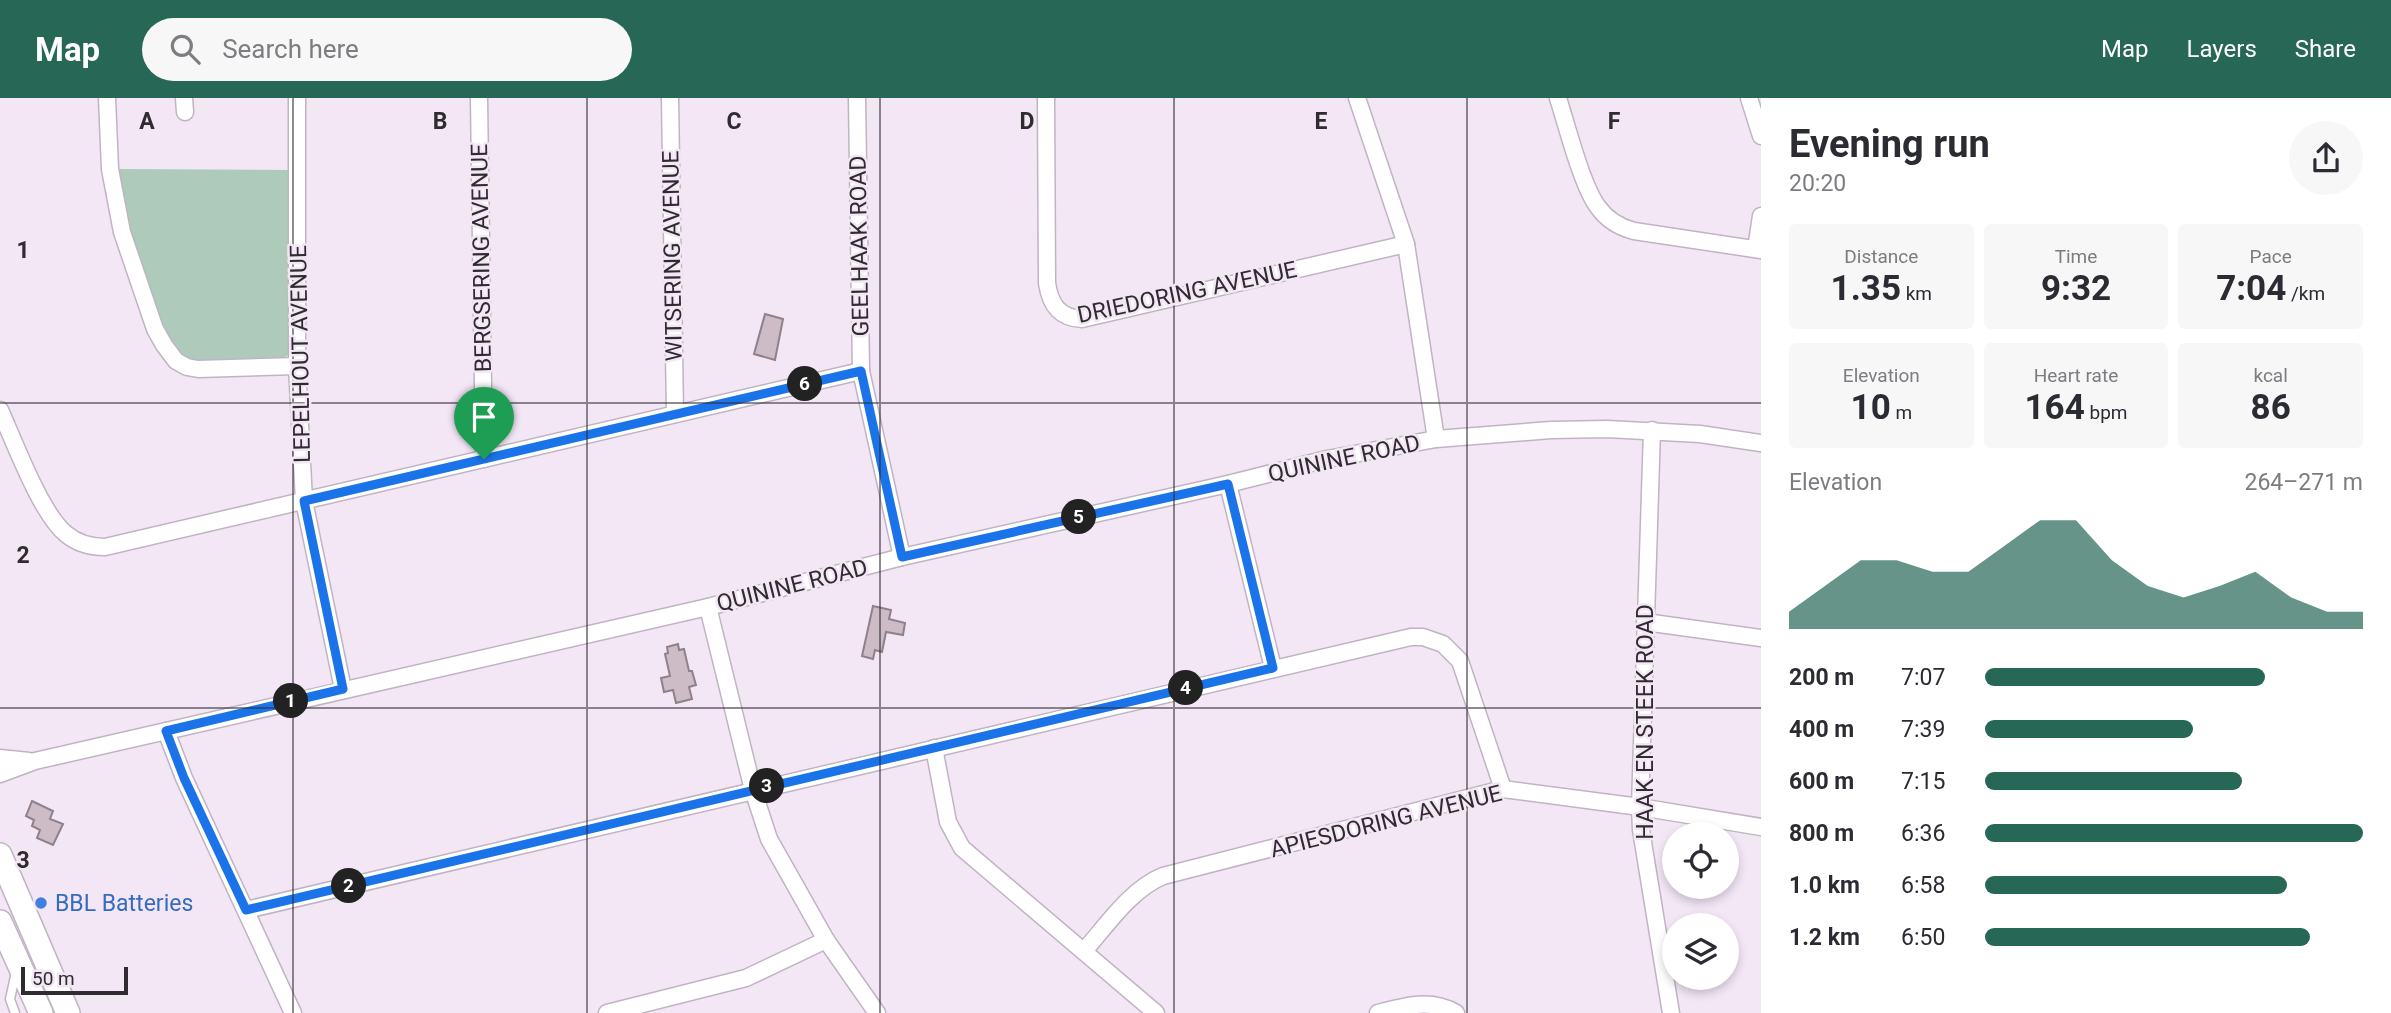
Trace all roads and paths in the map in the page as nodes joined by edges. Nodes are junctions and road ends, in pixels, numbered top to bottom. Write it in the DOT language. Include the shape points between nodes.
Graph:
graph roads {
  1 [pos="107,98"];
  2 [pos="298,98"];
  3 [pos="479,98"];
  4 [pos="670,98"];
  5 [pos="857,98"];
  6 [pos="1046,98"];
  7 [pos="1357,98"];
  8 [pos="1558,98"];
  9 [pos="1749,98"];
  10 [pos="1761,136"];
  11 [pos="1761,216"];
  12 [pos="1406,244"];
  13 [pos="1758,250"];
  14 [pos="297,366"];
  15 [pos="861,371"];
  16 [pos="0,410"];
  17 [pos="675,414"];
  18 [pos="1651,430"];
  19 [pos="1436,439"];
  20 [pos="1761,443"];
  21 [pos="484,459"];
  22 [pos="1228,484"];
  23 [pos="304,501"];
  24 [pos="902,557"];
  25 [pos="708,607"];
  26 [pos="1645,622"];
  27 [pos="1761,638"];
  28 [pos="1273,668"];
  29 [pos="343,689"];
  30 [pos="166,731"];
  31 [pos="934,748"];
  32 [pos="0,758"];
  33 [pos="35,761"];
  34 [pos="0,774"];
  35 [pos="1503,789"];
  36 [pos="753,790"];
  37 [pos="1640,807"];
  38 [pos="1761,827"];
  39 [pos="0,855"];
  40 [pos="246,910"];
  41 [pos="0,922"];
  42 [pos="826,940"];
  43 [pos="1084,951"];
  44 [pos="20,967"];
  45 [pos="15,1013"];
  46 [pos="41,1013"];
  47 [pos="68,1013"];
  48 [pos="293,1013"];
  49 [pos="607,1013"];
  50 [pos="877,1013"];
  51 [pos="1156,1013"];
  52 [pos="1378,1013"];
  53 [pos="1456,1013"];
  54 [pos="1671,1013"];
  1 -- 14 [label="street" via="110,169 122,232 155,329 170,355 198,369"];
  2 -- 14 [label="street, LEPELHOUT AVENUE"];
  3 -- 21 [label="street, BERGSERING AVENUE"];
  4 -- 17 [label="street, WITSERING AVENUE"];
  5 -- 15 [label="street, GEELHAAK ROAD"];
  6 -- 12 [label="street, DRIEDORING AVENUE" via="1046,283 1052,304 1067,317 1082,319"];
  7 -- 12 [label="street"];
  8 -- 13 [label="street" via="1591,198 1608,218 1634,232"];
  9 -- 10 [label="street"];
  11 -- 13 [label="street"];
  12 -- 19 [label="street"];
  14 -- 23 [label="street, LEPELHOUT AVENUE"];
  15 -- 17 [label="street"];
  15 -- 24 [label="street, GEELHAAK ROAD"];
  16 -- 23 [label="street" via="48,513 64,533 85,545 106,547"];
  17 -- 21 [label="street"];
  18 -- 19 [label="street, QUININE ROAD" via="1551,430"];
  18 -- 20 [label="street, QUININE ROAD"];
  18 -- 26 [label="street, HAAK EN STEEK ROAD"];
  19 -- 22 [label="street, QUININE ROAD" via="1327,459"];
  21 -- 23 [label="street"];
  22 -- 24 [label="street, QUININE ROAD"];
  22 -- 28 [label="street"];
  23 -- 29 [label="street, LEPELHOUT AVENUE"];
  24 -- 25 [label="street, QUININE ROAD"];
  25 -- 29 [label="street, QUININE ROAD"];
  25 -- 36 [label="street"];
  26 -- 27 [label="street"];
  26 -- 37 [label="street, HAAK EN STEEK ROAD"];
  28 -- 31 [label="street"];
  28 -- 35 [label="street" via="1411,637 1444,644 1467,676"];
  29 -- 30 [label="street, QUININE ROAD"];
  30 -- 33 [label="street, QUININE ROAD"];
  30 -- 40 [label="street"];
  31 -- 36 [label="street"];
  31 -- 43 [label="street" via="948,822 962,848"];
  32 -- 33 [label="street, QUININE ROAD"];
  33 -- 34 [label="street, QUININE ROAD"];
  35 -- 37 [label="street, APIESDORING AVENUE"];
  35 -- 43 [label="street, APIESDORING AVENUE" via="1163,876 1135,894"];
  36 -- 40 [label="street"];
  36 -- 42 [label="street" via="769,839"];
  37 -- 38 [label="street, APIESDORING AVENUE"];
  37 -- 54 [label="street, HAAK EN STEEK ROAD"];
  39 -- 47 [label="main road"];
  40 -- 48 [label="street"];
  41 -- 44 [label="main road"];
  42 -- 49 [label="street" via="746,978"];
  42 -- 50 [label="street"];
  43 -- 51 [label="street"];
  44 -- 45 [label="lane" via="10,999"];
  44 -- 46 [label="main road"];
  52 -- 53 [label="street" via="1436,1004"];
}
